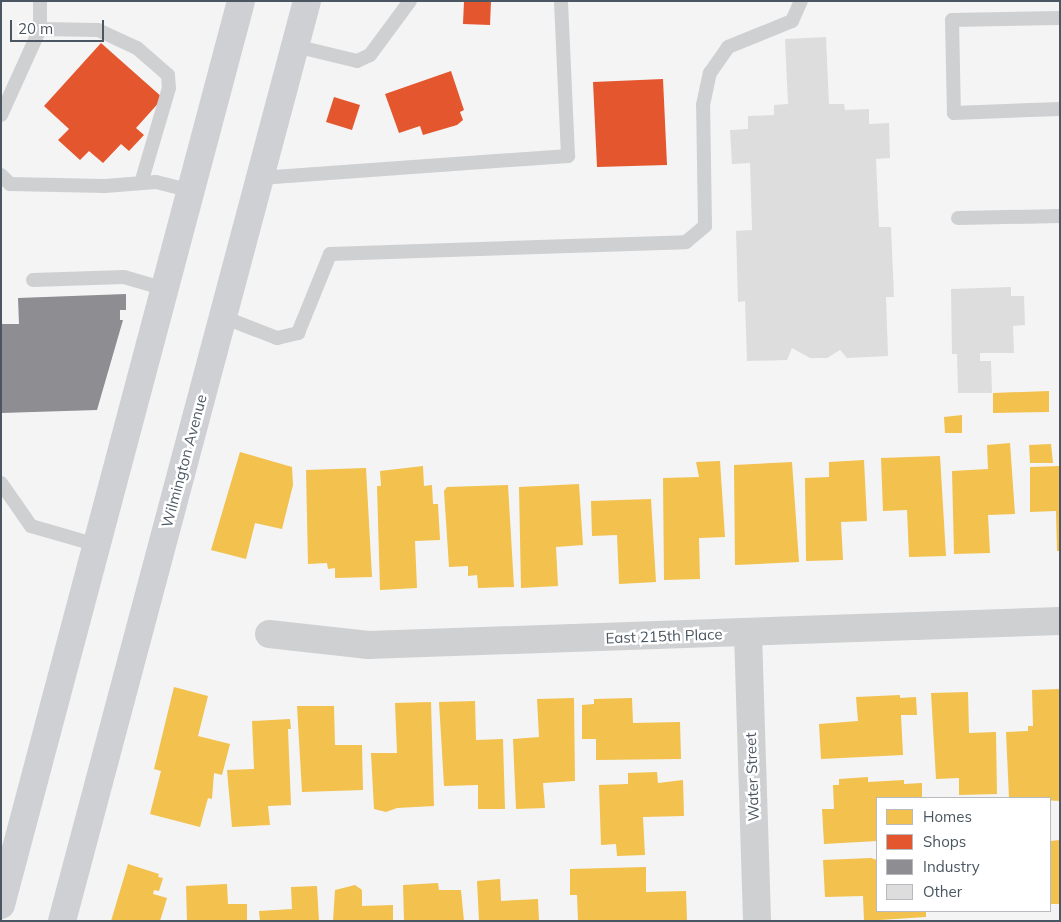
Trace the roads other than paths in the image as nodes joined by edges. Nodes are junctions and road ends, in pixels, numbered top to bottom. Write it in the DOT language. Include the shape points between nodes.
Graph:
graph roads {
  1 [pos="40,1"];
  2 [pos="241,1"];
  3 [pos="307,1"];
  4 [pos="410,1"];
  5 [pos="561,1"];
  6 [pos="801,1"];
  7 [pos="1060,18"];
  8 [pos="40,30"];
  9 [pos="296,46"];
  10 [pos="1060,109"];
  11 [pos="1,115"];
  12 [pos="1,175"];
  13 [pos="260,178"];
  14 [pos="141,183"];
  15 [pos="191,191"];
  16 [pos="1060,216"];
  17 [pos="958,218"];
  18 [pos="33,280"];
  19 [pos="165,289"];
  20 [pos="223,317"];
  21 [pos="1,483"];
  22 [pos="97,545"];
  23 [pos="1060,621"];
  24 [pos="748,633"];
  25 [pos="269,634"];
  26 [pos="1,905"];
  27 [pos="62,921"];
  28 [pos="757,921"];
  1 -- 8 [label="lane"];
  2 -- 15 [label="main road"];
  3 -- 9 [label="main road, Wilmington Avenue"];
  4 -- 9 [label="lane" via="370,55 357,61"];
  5 -- 13 [label="lane" via="568,156"];
  6 -- 20 [label="lane" via="792,21 728,47 710,73 703,105 705,226 686,242 330,254 298,333 277,338"];
  7 -- 10 [label="lane" via="952,20 954,113"];
  8 -- 11 [label="lane"];
  8 -- 14 [label="lane" via="98,30 138,48 168,75 169,88"];
  9 -- 13 [label="main road, Wilmington Avenue"];
  12 -- 14 [label="lane" via="10,184 105,186"];
  13 -- 20 [label="main road, Wilmington Avenue"];
  14 -- 15 [label="lane" via="156,182"];
  15 -- 19 [label="main road"];
  16 -- 17 [label="lane"];
  18 -- 19 [label="lane" via="124,277"];
  19 -- 22 [label="main road"];
  20 -- 27 [label="main road, Wilmington Avenue"];
  21 -- 22 [label="lane" via="32,526"];
  22 -- 26 [label="main road"];
  23 -- 24 [label="street, East 215th Place"];
  24 -- 25 [label="street, East 215th Place" via="368,645"];
  24 -- 28 [label="street, Water Street"];
}
